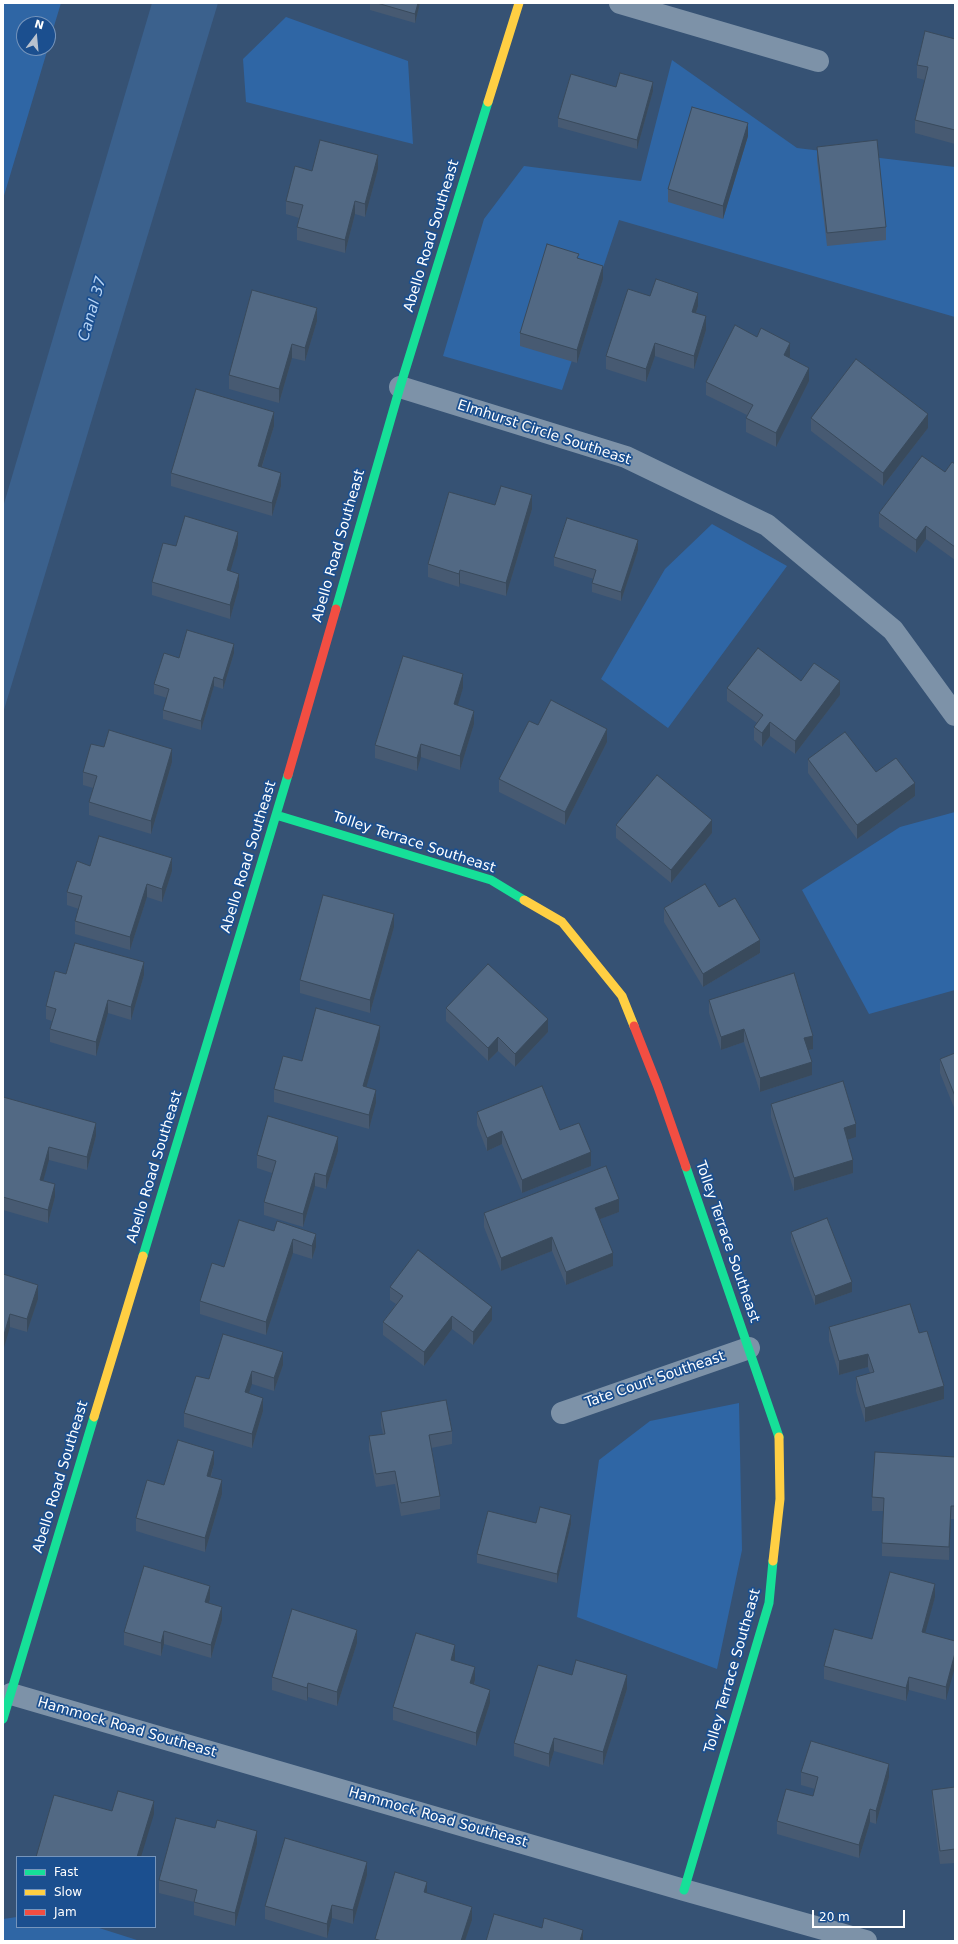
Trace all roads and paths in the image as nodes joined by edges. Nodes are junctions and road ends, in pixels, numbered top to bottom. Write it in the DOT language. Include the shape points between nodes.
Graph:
graph roads {
  1 [pos="519,3"];
  2 [pos="620,3"];
  3 [pos="818,61"];
  4 [pos="400,388"];
  5 [pos="955,715"];
  6 [pos="276,815"];
  7 [pos="749,1348"];
  8 [pos="562,1412"];
  9 [pos="11,1694"];
  10 [pos="3,1719"];
  11 [pos="684,1890"];
  12 [pos="866,1941"];
  1 -- 4 [label="street, Abello Road Southeast"];
  2 -- 3 [label="street"];
  4 -- 5 [label="street, Elmhurst Circle Southeast" via="626,458 767,525 892,630"];
  4 -- 6 [label="street, Abello Road Southeast"];
  6 -- 7 [label="street, Tolley Terrace Southeast" via="491,880 562,922 622,996 658,1088"];
  6 -- 9 [label="street, Abello Road Southeast"];
  7 -- 8 [label="street, Tate Court Southeast"];
  7 -- 11 [label="street, Tolley Terrace Southeast" via="779,1436 780,1499 769,1603"];
  9 -- 10 [label="street, Abello Road Southeast"];
  9 -- 11 [label="street, Hammock Road Southeast"];
  11 -- 12 [label="street, Hammock Road Southeast"];
}
